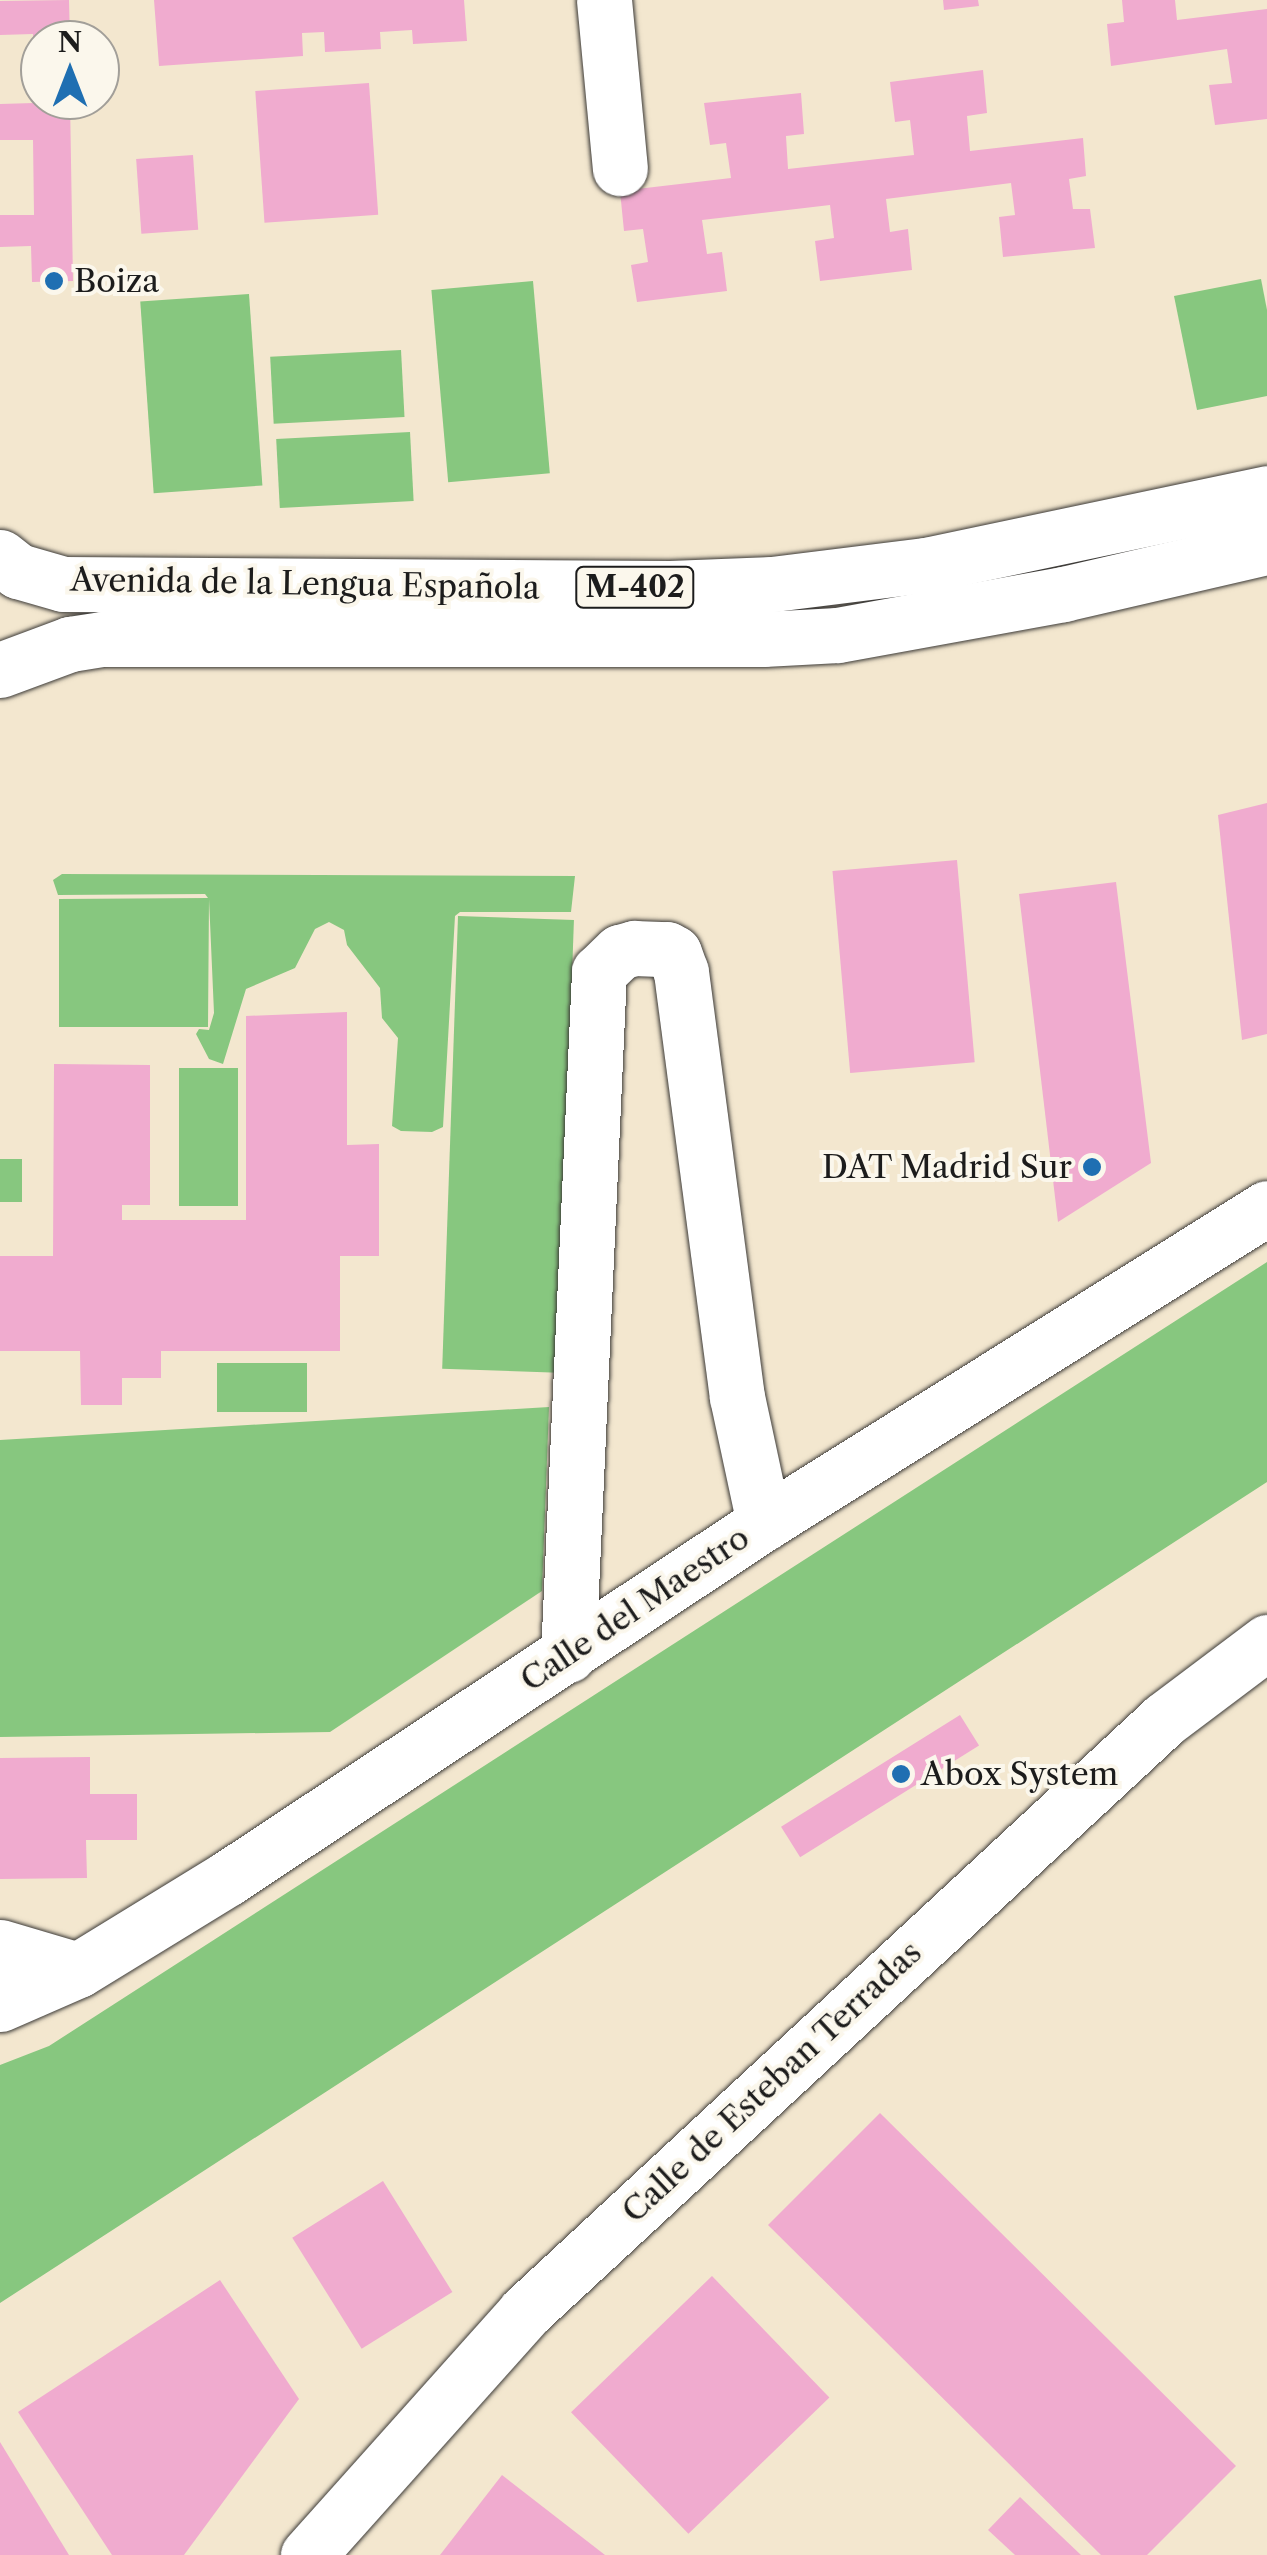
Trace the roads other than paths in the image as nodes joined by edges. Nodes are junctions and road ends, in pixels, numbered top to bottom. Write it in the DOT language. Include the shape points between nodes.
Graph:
graph roads {
  1 [pos="604,0"];
  2 [pos="620,168"];
  3 [pos="1267,493"];
  4 [pos="1267,547"];
  5 [pos="0,557"];
  6 [pos="0,670"];
  7 [pos="1267,1208"];
  8 [pos="764,1523"];
  9 [pos="1267,1642"];
  10 [pos="568,1654"];
  11 [pos="0,1947"];
  12 [pos="78,1970"];
  13 [pos="0,2004"];
  14 [pos="308,2555"];
  1 -- 2 [label="main road"];
  3 -- 5 [label="main road, Avenida de la Lengua Española / M-402" via="926,565 772,584 63,584 18,571"];
  4 -- 6 [label="main road, Avenida de la Lengua Española / M-402" via="1063,594 838,635 103,639"];
  7 -- 8 [label="main road, Calle del Maestro"];
  8 -- 10 [label="main road, Calle del Maestro"];
  8 -- 10 [label="main road" via="737,1396 682,972 667,949 634,948 599,972"];
  9 -- 14 [label="main road, Calle de Esteban Terradas" via="1165,1719 524,2312"];
  10 -- 12 [label="main road, Calle del Maestro"];
  11 -- 12 [label="main road"];
  12 -- 13 [label="main road, Calle del Maestro"];
}
